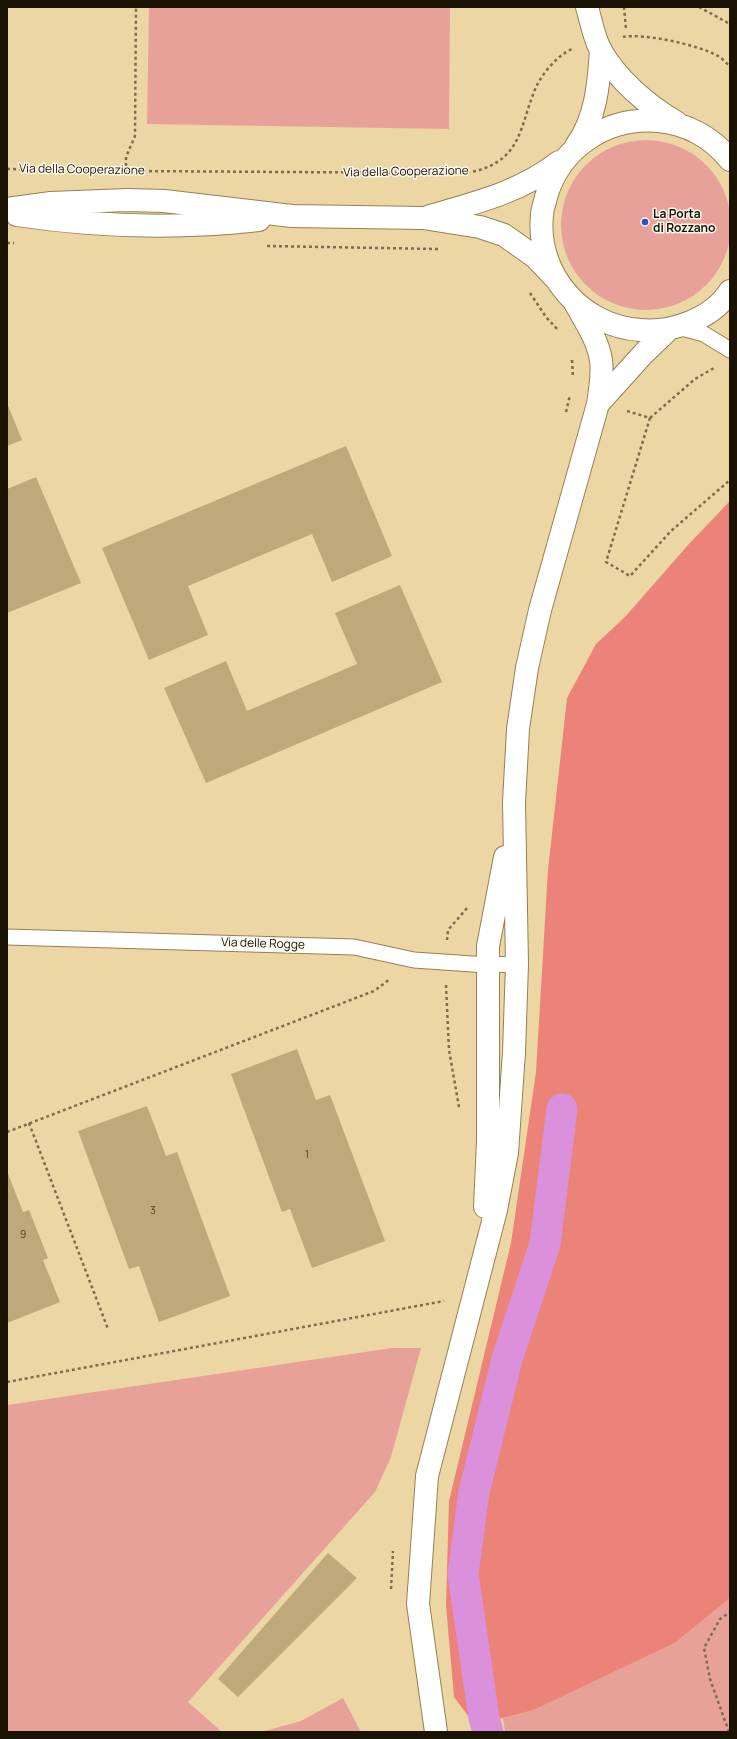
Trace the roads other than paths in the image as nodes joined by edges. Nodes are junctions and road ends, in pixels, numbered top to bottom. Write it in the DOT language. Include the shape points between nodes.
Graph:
graph roads {
  1 [pos="587,7"];
  2 [pos="600,47"];
  3 [pos="682,126"];
  4 [pos="726,149"];
  5 [pos="570,152"];
  6 [pos="7,209"];
  7 [pos="7,213"];
  8 [pos="292,216"];
  9 [pos="423,218"];
  10 [pos="555,278"];
  11 [pos="730,293"];
  12 [pos="575,303"];
  13 [pos="674,328"];
  14 [pos="730,350"];
  15 [pos="598,404"];
  16 [pos="514,802"];
  17 [pos="7,937"];
  18 [pos="517,964"];
  19 [pos="487,965"];
  20 [pos="480,1266"];
  21 [pos="436,1732"];
  1 -- 2 [label="street"];
  2 -- 3 [label="street" via="635,91"];
  2 -- 5 [label="street" via="598,82 592,111 583,134"];
  3 -- 4 [label="street"];
  3 -- 5 [label="street" via="666,121 632,121 601,130"];
  5 -- 9 [label="street" via="548,171 525,185"];
  5 -- 10 [label="street" via="550,182 542,214 543,247"];
  6 -- 8 [label="street" via="58,202 127,200 164,201"];
  7 -- 8 [label="street" via="127,225 224,224"];
  8 -- 9 [label="street"];
  9 -- 10 [label="street" via="480,227 504,235 535,257"];
  10 -- 12 [label="street"];
  11 -- 13 [label="street" via="708,312"];
  12 -- 13 [label="street" via="591,315 622,328 649,331"];
  12 -- 15 [label="street" via="593,336 601,360"];
  13 -- 14 [label="lane" via="704,334"];
  13 -- 15 [label="street" via="644,353"];
  15 -- 16 [label="street" via="540,610 527,668 518,729"];
  16 -- 18 [label="street"];
  16 -- 19 [label="street" via="501,885 491,925"];
  17 -- 19 [label="lane, Via delle Rogge" via="354,947 414,960"];
  18 -- 19 [label="lane, Via delle Rogge"];
  18 -- 20 [label="street" via="514,1052 506,1152 496,1210"];
  19 -- 20 [label="street" via="488,1141"];
  20 -- 21 [label="street" via="427,1476 418,1604"];
}
